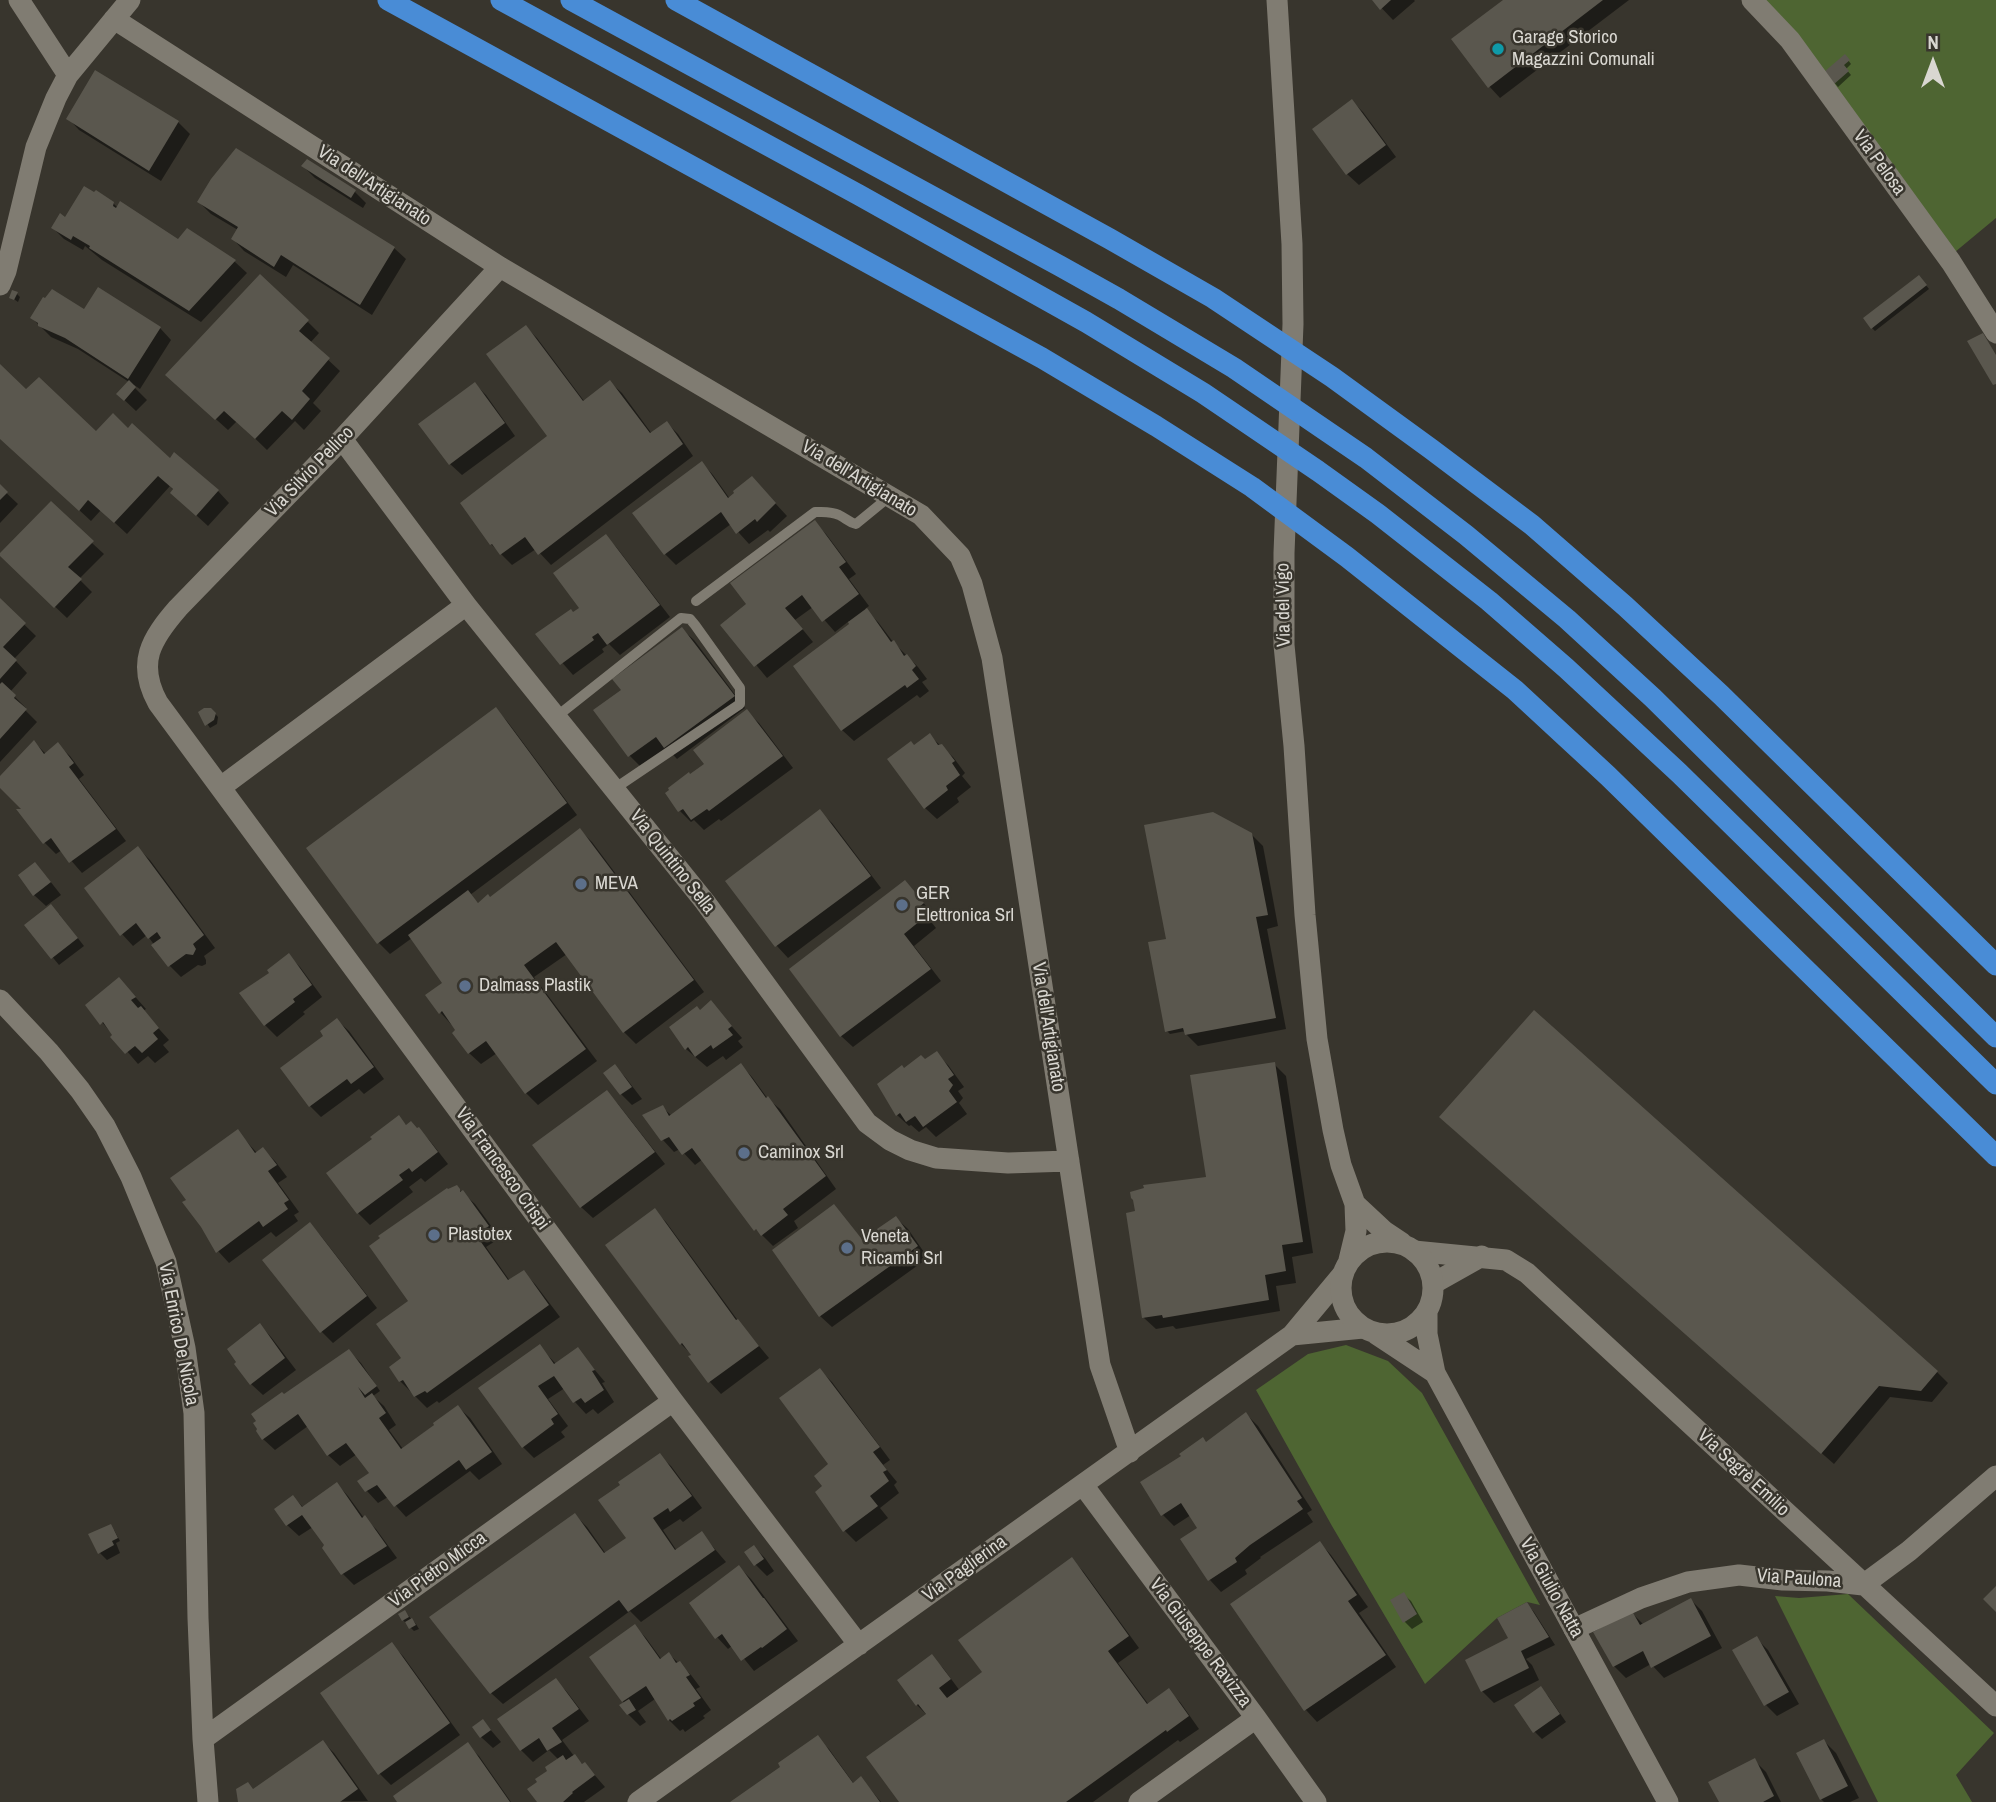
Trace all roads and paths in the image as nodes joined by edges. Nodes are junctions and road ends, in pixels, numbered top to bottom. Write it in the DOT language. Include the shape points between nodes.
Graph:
graph roads {
  1 [pos="19,0"];
  2 [pos="130,0"];
  3 [pos="388,0"];
  4 [pos="501,0"];
  5 [pos="571,0"];
  6 [pos="676,0"];
  7 [pos="1278,0"];
  8 [pos="1752,0"];
  9 [pos="114,19"];
  10 [pos="68,75"];
  11 [pos="500,267"];
  12 [pos="0,285"];
  13 [pos="1996,333"];
  14 [pos="342,439"];
  15 [pos="890,496"];
  16 [pos="696,601"];
  17 [pos="466,605"];
  18 [pos="150,688"];
  19 [pos="556,717"];
  20 [pos="221,787"];
  21 [pos="614,789"];
  22 [pos="1996,965"];
  23 [pos="0,1000"];
  24 [pos="1996,1037"];
  25 [pos="1996,1084"];
  26 [pos="1996,1156"];
  27 [pos="1069,1161"];
  28 [pos="1355,1204"];
  29 [pos="1411,1248"];
  30 [pos="1482,1256"];
  31 [pos="1345,1267"];
  32 [pos="1434,1283"];
  33 [pos="1427,1311"];
  34 [pos="1370,1331"];
  35 [pos="1292,1335"];
  36 [pos="1435,1373"];
  37 [pos="673,1401"];
  38 [pos="1130,1452"];
  39 [pos="1996,1476"];
  40 [pos="1083,1485"];
  41 [pos="1863,1585"];
  42 [pos="1574,1629"];
  43 [pos="859,1645"];
  44 [pos="1996,1706"];
  45 [pos="1256,1718"];
  46 [pos="203,1739"];
  47 [pos="208,1802"];
  48 [pos="638,1802"];
  49 [pos="1139,1802"];
  50 [pos="1316,1802"];
  51 [pos="1668,1802"];
  1 -- 10 [label="street"];
  2 -- 9 [label="street"];
  3 -- 26 [label="highway" via="1042,358 1252,487 1515,690"];
  4 -- 25 [label="highway" via="1086,321 1213,400 1378,514 1566,668"];
  5 -- 24 [label="highway" via="1119,299 1234,368 1400,483 1514,573 1653,698"];
  6 -- 22 [label="highway" via="1213,298 1431,449 1532,525 1625,606"];
  7 -- 28 [label="street, Via del Vigo" via="1293,324 1284,645 1317,1039 1341,1165"];
  8 -- 13 [label="street, Via Pelosa" via="1790,40 1951,262"];
  9 -- 10 [label="street"];
  9 -- 11 [label="street, Via dell'Artigianato"];
  10 -- 12 [label="street" via="36,147"];
  11 -- 14 [label="street, Via Silvio Pellico"];
  11 -- 15 [label="street, Via dell'Artigianato"];
  14 -- 17 [label="street, Via Quintino Sella"];
  14 -- 18 [label="street, Via Silvio Pellico" via="161,628 148,662"];
  15 -- 16 [label="lane" via="856,524 837,514 815,512"];
  15 -- 27 [label="street, Via dell'Artigianato" via="920,515 960,556 992,658"];
  17 -- 19 [label="street, Via Quintino Sella"];
  17 -- 20 [label="street"];
  18 -- 20 [label="street, Via Francesco Crispi"];
  19 -- 21 [label="street, Via Quintino Sella"];
  19 -- 21 [label="lane" via="681,618 695,625 740,688 740,704"];
  20 -- 37 [label="street, Via Francesco Crispi"];
  21 -- 27 [label="street, Via Quintino Sella" via="705,902 867,1123 890,1140 936,1158"];
  23 -- 46 [label="street, Via Enrico De Nicola" via="49,1052 105,1126 166,1262 194,1413"];
  27 -- 38 [label="street, Via dell'Artigianato" via="1100,1365"];
  28 -- 29 [label="street, Via del Vigo"];
  28 -- 31 [label="street, Via del Vigo" via="1356,1231"];
  29 -- 30 [label="street, Via Segrè Emilio"];
  29 -- 31 [label="street" via="1392,1241 1376,1242 1361,1249"];
  29 -- 32 [label="street" via="1430,1269"];
  30 -- 32 [label="street"];
  30 -- 41 [label="street, Via Segrè Emilio" via="1506,1260 1528,1273"];
  31 -- 34 [label="street" via="1340,1290 1344,1306 1351,1319"];
  31 -- 35 [label="street, Via Paglierina"];
  32 -- 33 [label="street"];
  33 -- 34 [label="street" via="1406,1331"];
  33 -- 36 [label="street, Via Giulio Natta"];
  34 -- 35 [label="street"];
  34 -- 36 [label="street, Via Giulio Natta"];
  35 -- 38 [label="street, Via Paglierina"];
  36 -- 42 [label="street, Via Giulio Natta"];
  37 -- 43 [label="street, Via Francesco Crispi"];
  37 -- 46 [label="street, Via Pietro Micca"];
  38 -- 40 [label="street, Via Paglierina"];
  39 -- 41 [label="street, Via Paulona"];
  40 -- 43 [label="street, Via Paglierina"];
  40 -- 45 [label="street, Via Giuseppe Ravizza"];
  41 -- 42 [label="street, Via Paulona" via="1740,1575 1689,1582"];
  41 -- 44 [label="street, Via Segrè Emilio"];
  42 -- 51 [label="street, Via Giulio Natta"];
  43 -- 48 [label="street, Via Paglierina"];
  45 -- 49 [label="street"];
  45 -- 50 [label="street, Via Giuseppe Ravizza"];
  46 -- 47 [label="street, Via Enrico De Nicola"];
}
